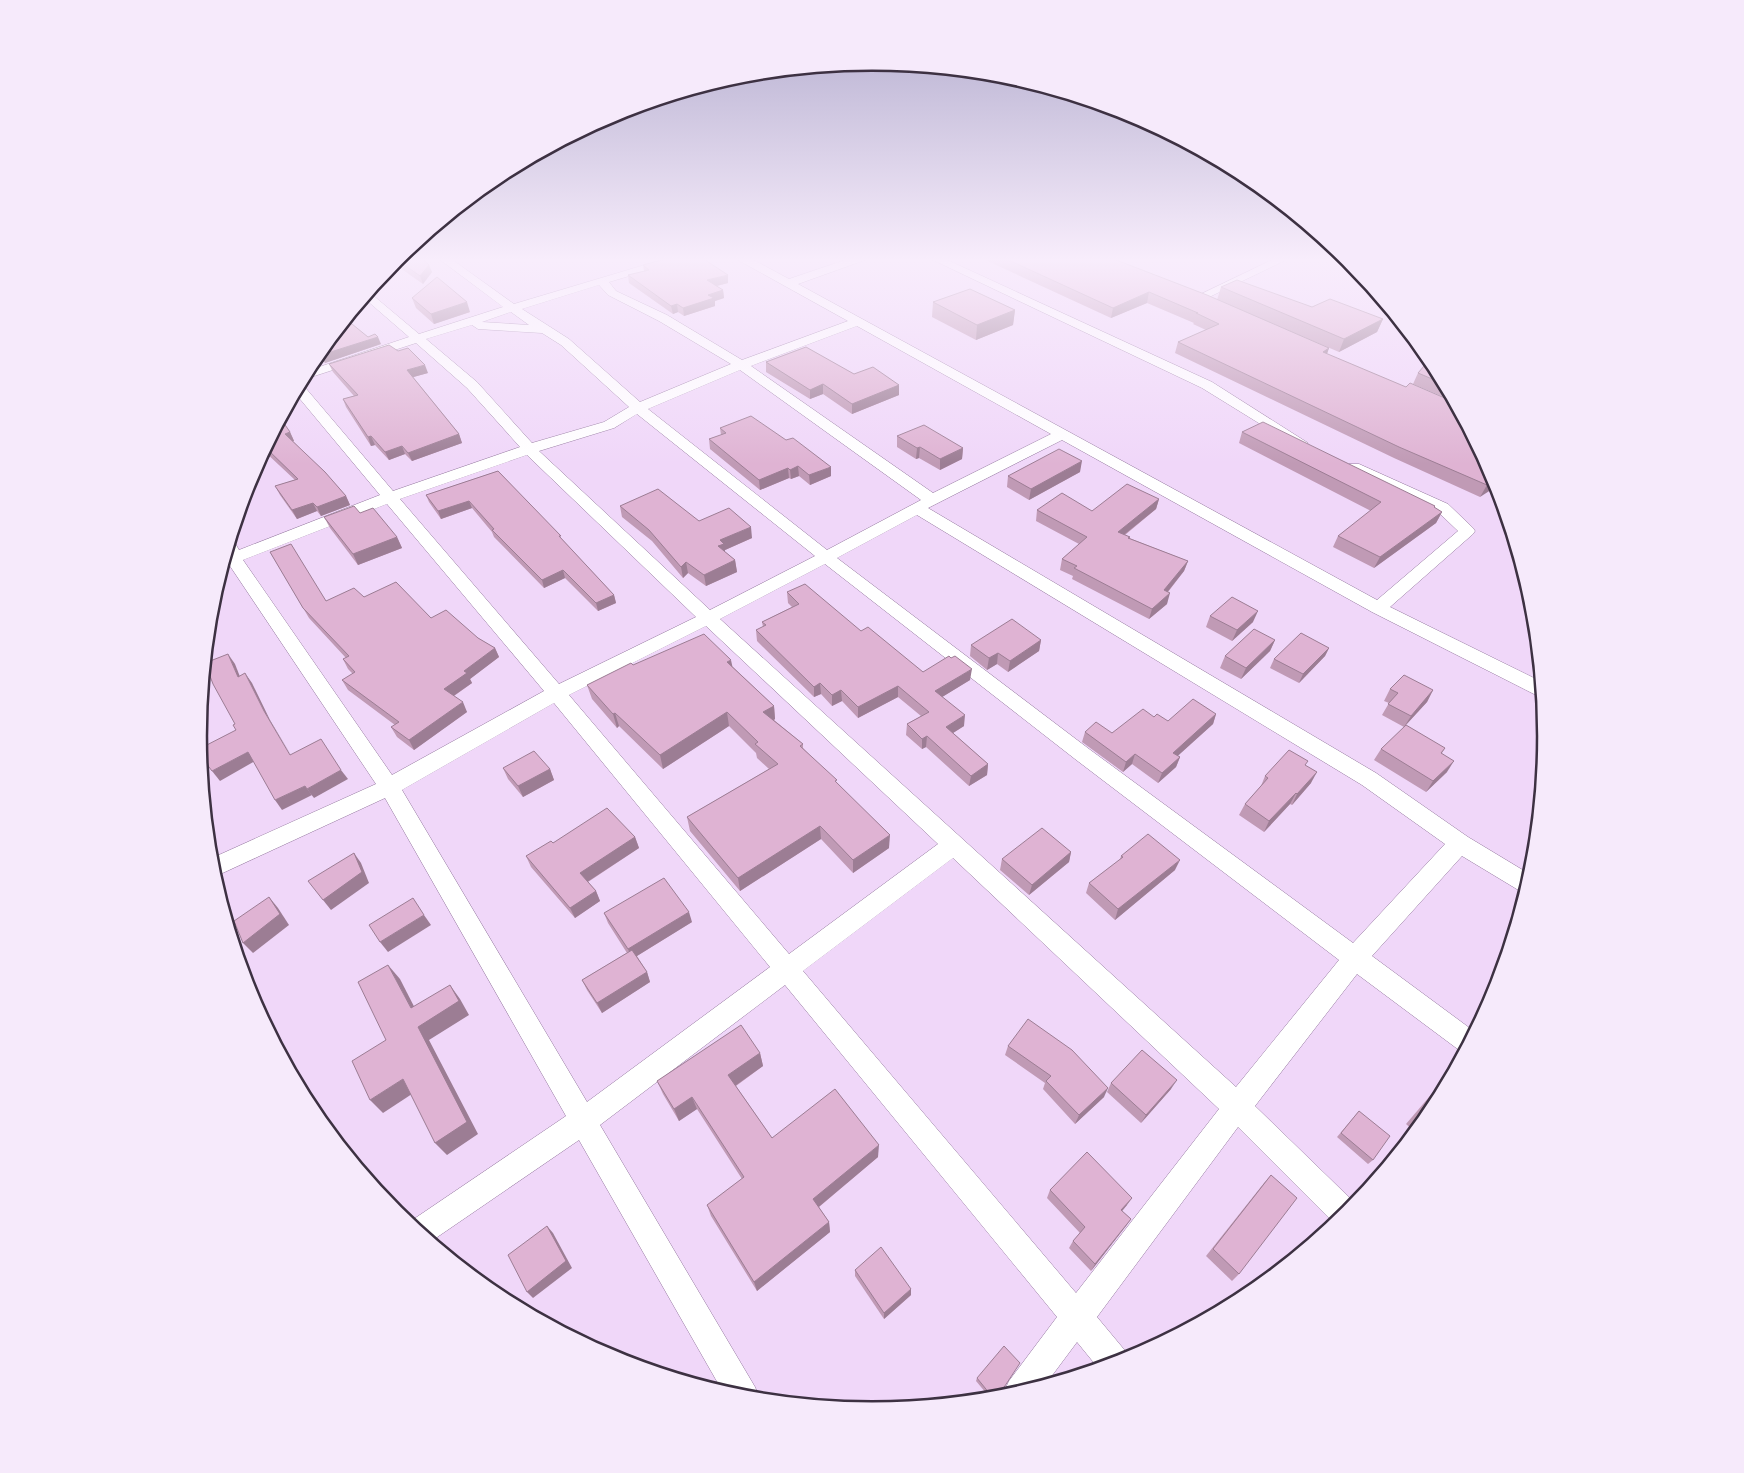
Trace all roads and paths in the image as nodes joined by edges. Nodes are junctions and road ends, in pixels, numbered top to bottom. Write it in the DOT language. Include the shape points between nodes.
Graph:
graph roads {
  1 [pos="404,327"];
  2 [pos="453,327"];
  3 [pos="516,327"];
  4 [pos="541,327"];
  5 [pos="678,327"];
  6 [pos="844,327"];
  7 [pos="869,327"];
  8 [pos="1082,327"];
  9 [pos="546,330"];
  10 [pos="417,338"];
  11 [pos="741,365"];
  12 [pos="316,372"];
  13 [pos="303,393"];
  14 [pos="638,408"];
  15 [pos="1062,434"];
  16 [pos="529,449"];
  17 [pos="1317,452"];
  18 [pos="1340,461"];
  19 [pos="390,498"];
  20 [pos="925,504"];
  21 [pos="232,555"];
  22 [pos="826,557"];
  23 [pos="231,559"];
  24 [pos="1378,608"];
  25 [pos="708,618"];
  26 [pos="1535,686"];
  27 [pos="556,693"];
  28 [pos="389,788"];
  29 [pos="1460,843"];
  30 [pos="954,846"];
  31 [pos="220,865"];
  32 [pos="1521,881"];
  33 [pos="1354,959"];
  34 [pos="787,970"];
  35 [pos="1464,1040"];
  36 [pos="1237,1108"];
  37 [pos="583,1121"];
  38 [pos="1340,1209"];
  39 [pos="424,1228"];
  40 [pos="1078,1317"];
  41 [pos="1110,1357"];
  42 [pos="1027,1383"];
  43 [pos="738,1388"];
  1 -- 10 [label="street"];
  2 -- 10 [label="street"];
  3 -- 9 [label="street"];
  4 -- 9 [label="street"];
  5 -- 11 [label="street"];
  6 -- 11 [label="street"];
  7 -- 15 [label="street"];
  8 -- 17 [label="street" via="1207,385"];
  9 -- 14 [label="street" via="565,342"];
  10 -- 12 [label="street"];
  10 -- 16 [label="street" via="472,386"];
  11 -- 14 [label="street"];
  11 -- 20 [label="street"];
  13 -- 19 [label="street"];
  14 -- 16 [label="street" via="609,424"];
  14 -- 22 [label="street"];
  15 -- 20 [label="street"];
  15 -- 24 [label="street"];
  16 -- 19 [label="street"];
  16 -- 25 [label="street"];
  18 -- 24 [label="street" via="1442,508 1467,531"];
  19 -- 21 [label="street"];
  19 -- 27 [label="street"];
  20 -- 22 [label="street"];
  20 -- 29 [label="street" via="1370,779"];
  22 -- 25 [label="street"];
  22 -- 33 [label="street"];
  23 -- 28 [label="street"];
  24 -- 26 [label="street"];
  25 -- 27 [label="street"];
  25 -- 30 [label="street"];
  27 -- 28 [label="street"];
  27 -- 34 [label="street"];
  28 -- 31 [label="street"];
  28 -- 37 [label="street"];
  29 -- 32 [label="street"];
  29 -- 33 [label="street"];
  30 -- 34 [label="street"];
  30 -- 36 [label="street"];
  33 -- 35 [label="street"];
  33 -- 36 [label="street"];
  34 -- 37 [label="street"];
  34 -- 40 [label="street"];
  36 -- 38 [label="street"];
  36 -- 40 [label="street"];
  37 -- 39 [label="street"];
  37 -- 43 [label="street"];
  40 -- 41 [label="street"];
  40 -- 42 [label="street"];
}
